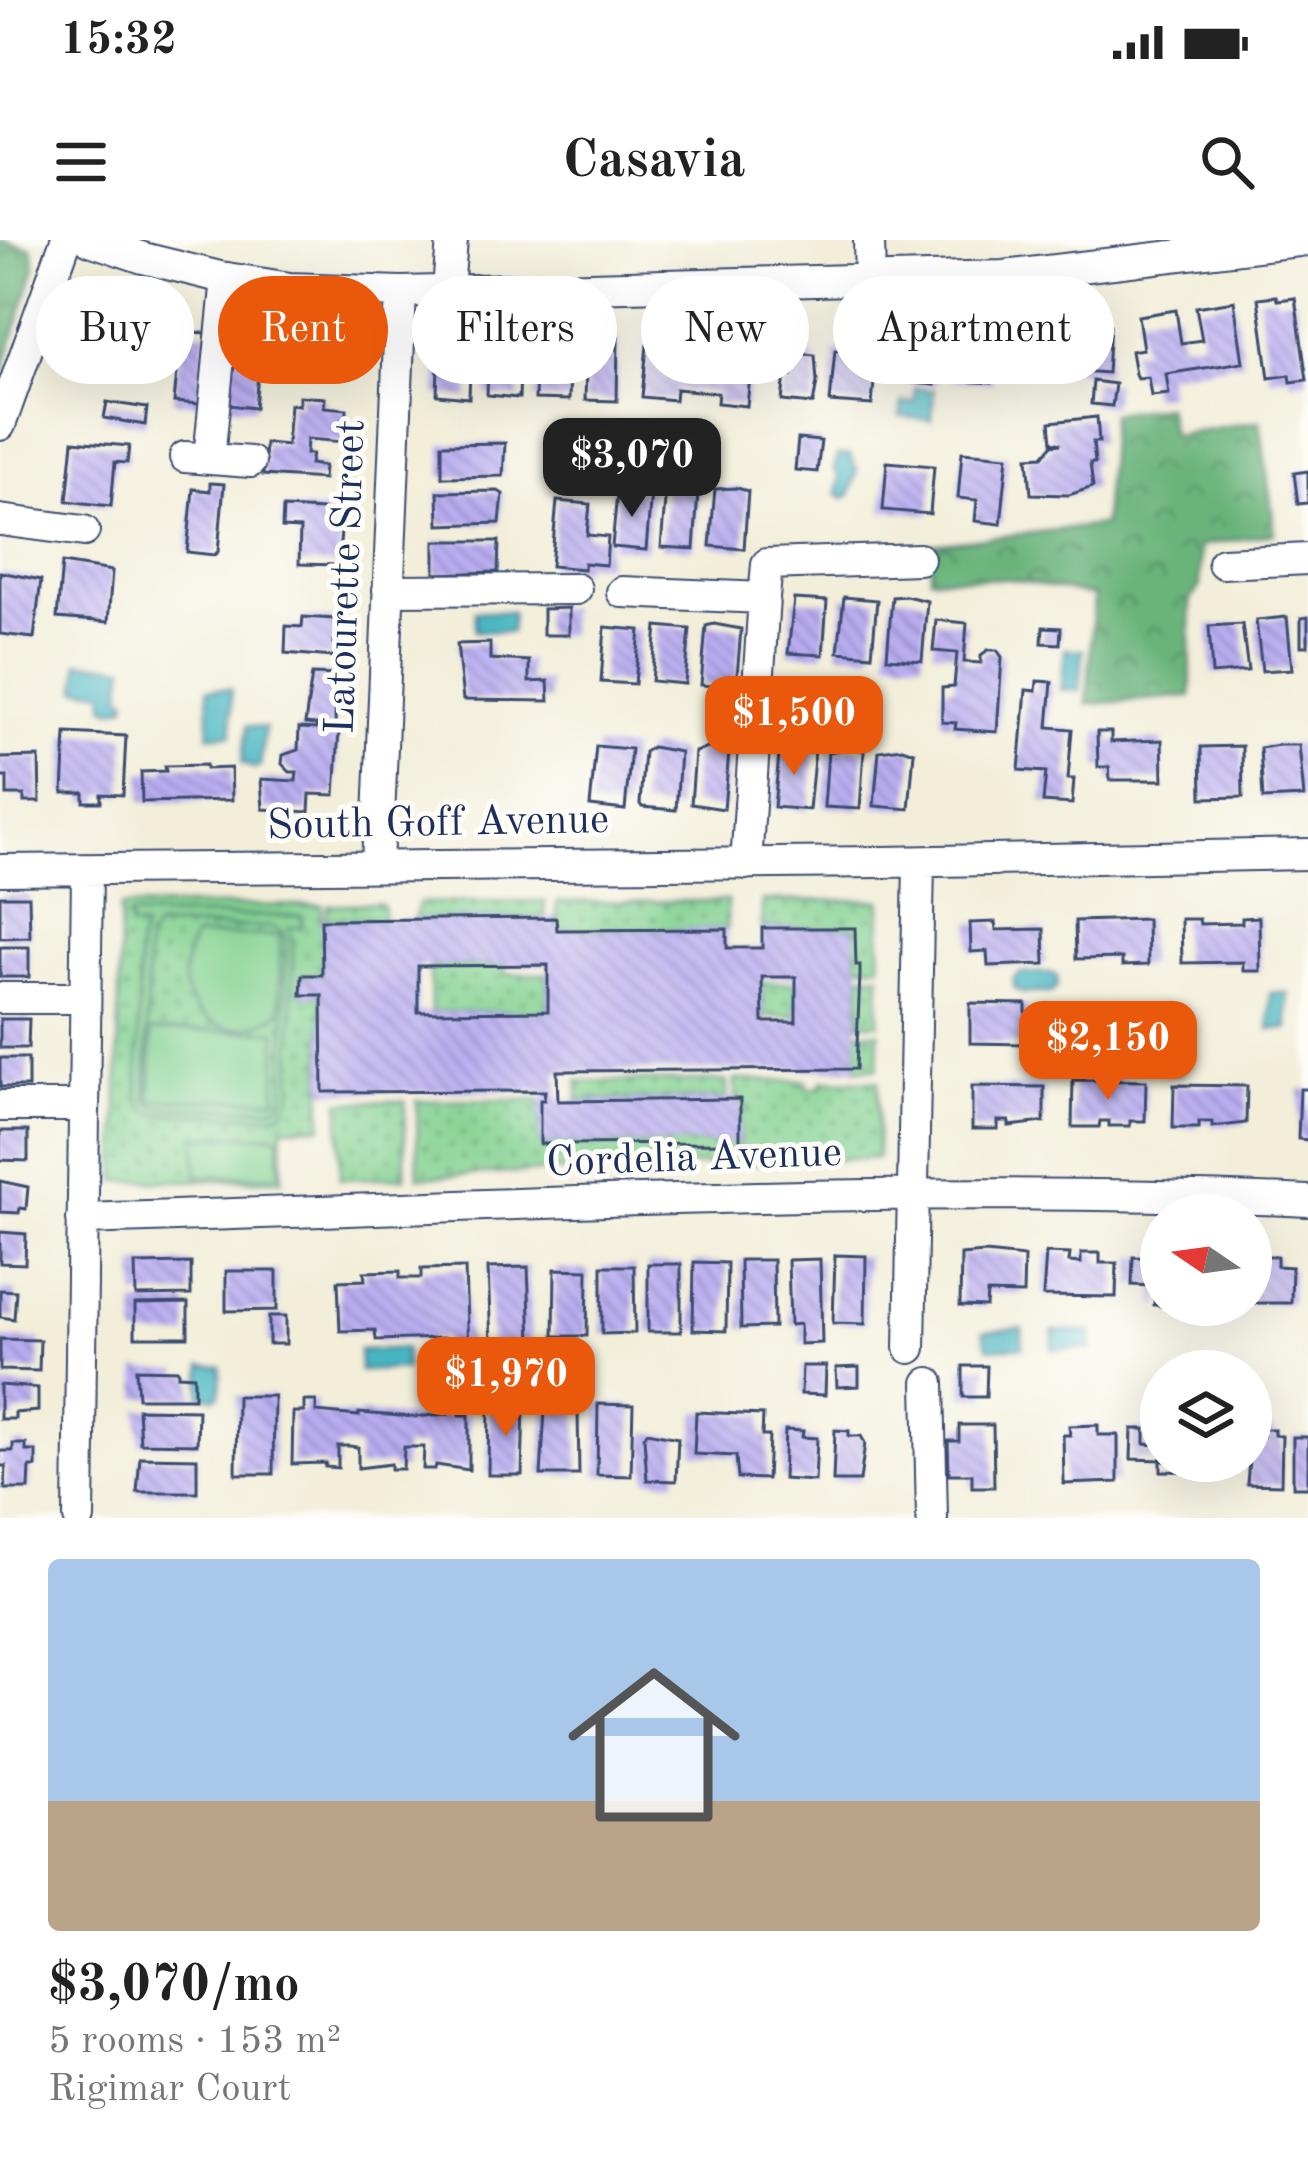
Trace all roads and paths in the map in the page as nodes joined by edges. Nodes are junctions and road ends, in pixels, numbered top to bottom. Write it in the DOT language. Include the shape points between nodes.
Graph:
graph roads {
  1 [pos="66,240"];
  2 [pos="90,240"];
  3 [pos="452,240"];
  4 [pos="869,240"];
  5 [pos="1307,240"];
  6 [pos="219,276"];
  7 [pos="449,276"];
  8 [pos="870,276"];
  9 [pos="1004,276"];
  10 [pos="833,284"];
  11 [pos="617,287"];
  12 [pos="388,292"];
  13 [pos="401,292"];
  14 [pos="412,292"];
  15 [pos="218,332"];
  16 [pos="0,425"];
  17 [pos="250,462"];
  18 [pos="0,520"];
  19 [pos="84,531"];
  20 [pos="919,559"];
  21 [pos="1308,559"];
  22 [pos="1222,563"];
  23 [pos="576,589"];
  24 [pos="388,590"];
  25 [pos="622,592"];
  26 [pos="764,598"];
  27 [pos="1308,854"];
  28 [pos="919,862"];
  29 [pos="746,864"];
  30 [pos="377,866"];
  31 [pos="0,871"];
  32 [pos="87,872"];
  33 [pos="0,998"];
  34 [pos="86,998"];
  35 [pos="0,1106"];
  36 [pos="84,1106"];
  37 [pos="913,1194"];
  38 [pos="1308,1202"];
  39 [pos="82,1219"];
  40 [pos="910,1348"];
  41 [pos="929,1383"];
  42 [pos="79,1518"];
  43 [pos="932,1518"];
  1 -- 16 [label="street"];
  2 -- 6 [label="street"];
  3 -- 7 [label="street"];
  4 -- 8 [label="street"];
  5 -- 9 [label="street"];
  10 -- 11 [label="street"];
  12 -- 13 [label="street"];
  13 -- 14 [label="street"];
  13 -- 24 [label="street, Latourette Street"];
  15 -- 17 [label="street" via="197,458"];
  18 -- 19 [label="street"];
  20 -- 26 [label="street" via="767,563"];
  21 -- 22 [label="street"];
  23 -- 24 [label="street"];
  24 -- 30 [label="street, Latourette Street"];
  25 -- 26 [label="street"];
  26 -- 29 [label="street"];
  27 -- 28 [label="street, South Goff Avenue"];
  28 -- 29 [label="street, South Goff Avenue"];
  28 -- 37 [label="street"];
  29 -- 30 [label="street, South Goff Avenue"];
  30 -- 32 [label="street, South Goff Avenue"];
  31 -- 32 [label="street, South Goff Avenue"];
  32 -- 34 [label="street"];
  33 -- 34 [label="street"];
  34 -- 36 [label="street"];
  35 -- 36 [label="street"];
  36 -- 39 [label="street"];
  37 -- 38 [label="street, Cordelia Avenue"];
  37 -- 39 [label="street, Cordelia Avenue"];
  37 -- 40 [label="street"];
  39 -- 42 [label="street"];
  41 -- 43 [label="street"];
}
